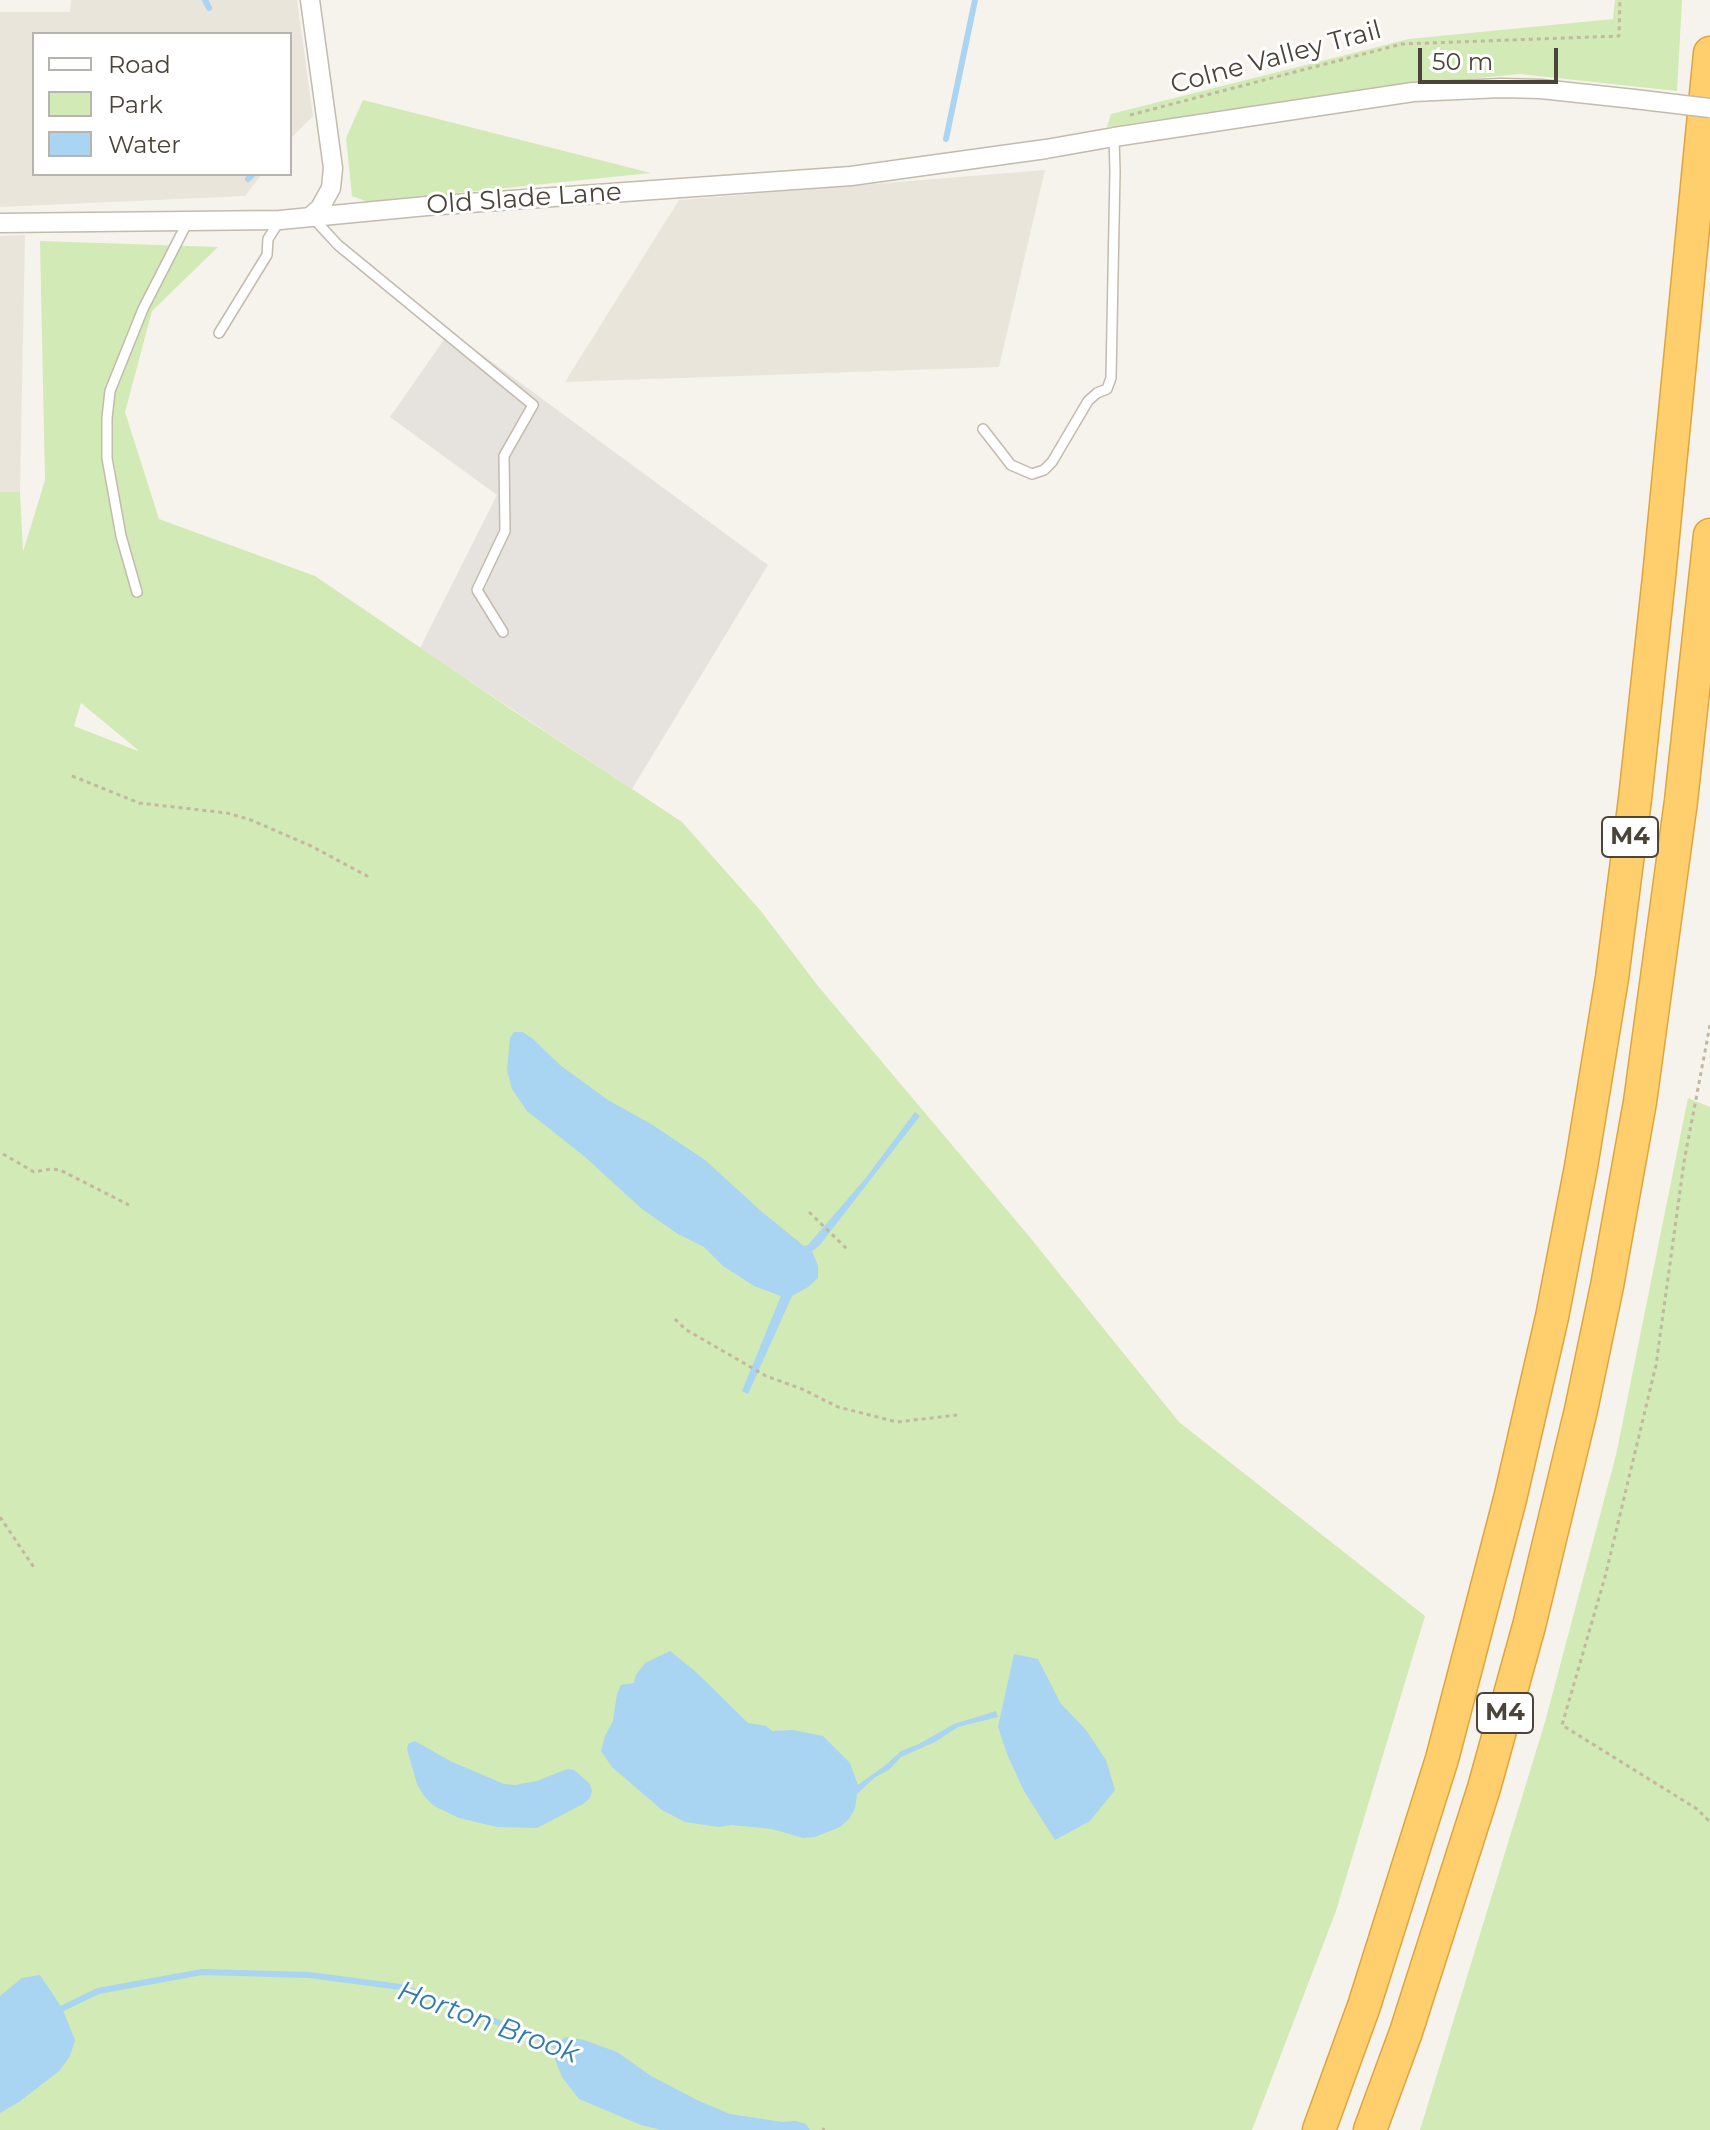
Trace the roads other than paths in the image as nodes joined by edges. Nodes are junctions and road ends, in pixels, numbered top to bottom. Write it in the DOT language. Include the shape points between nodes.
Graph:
graph roads {
  1 [pos="310,0"];
  2 [pos="1710,53"];
  3 [pos="1710,108"];
  4 [pos="1114,137"];
  5 [pos="311,216"];
  6 [pos="280,220"];
  7 [pos="188,221"];
  8 [pos="0,223"];
  9 [pos="219,333"];
  10 [pos="983,429"];
  11 [pos="1710,535"];
  12 [pos="137,592"];
  13 [pos="503,632"];
  14 [pos="1319,2130"];
  15 [pos="1370,2130"];
  1 -- 5 [label="street" via="333,168 331,188"];
  2 -- 14 [label="highway, M4" via="1635,799 1579,1182 1510,1499 1442,1759"];
  3 -- 4 [label="street, Old Slade Lane, bridge" via="1528,88 1413,92"];
  4 -- 5 [label="street, Old Slade Lane" via="851,176"];
  4 -- 10 [label="lane" via="1107,389 1088,401 1052,462 1032,474 1011,465"];
  5 -- 6 [label="street, Old Slade Lane"];
  5 -- 13 [label="lane" via="338,245 533,405 504,456 505,531 477,590"];
  6 -- 7 [label="street, Old Slade Lane"];
  6 -- 9 [label="lane" via="268,239 267,255"];
  7 -- 8 [label="street, Old Slade Lane"];
  7 -- 12 [label="lane" via="143,309 110,391 107,458"];
  11 -- 15 [label="highway, M4" via="1642,1086 1581,1410 1484,1788"];
}
